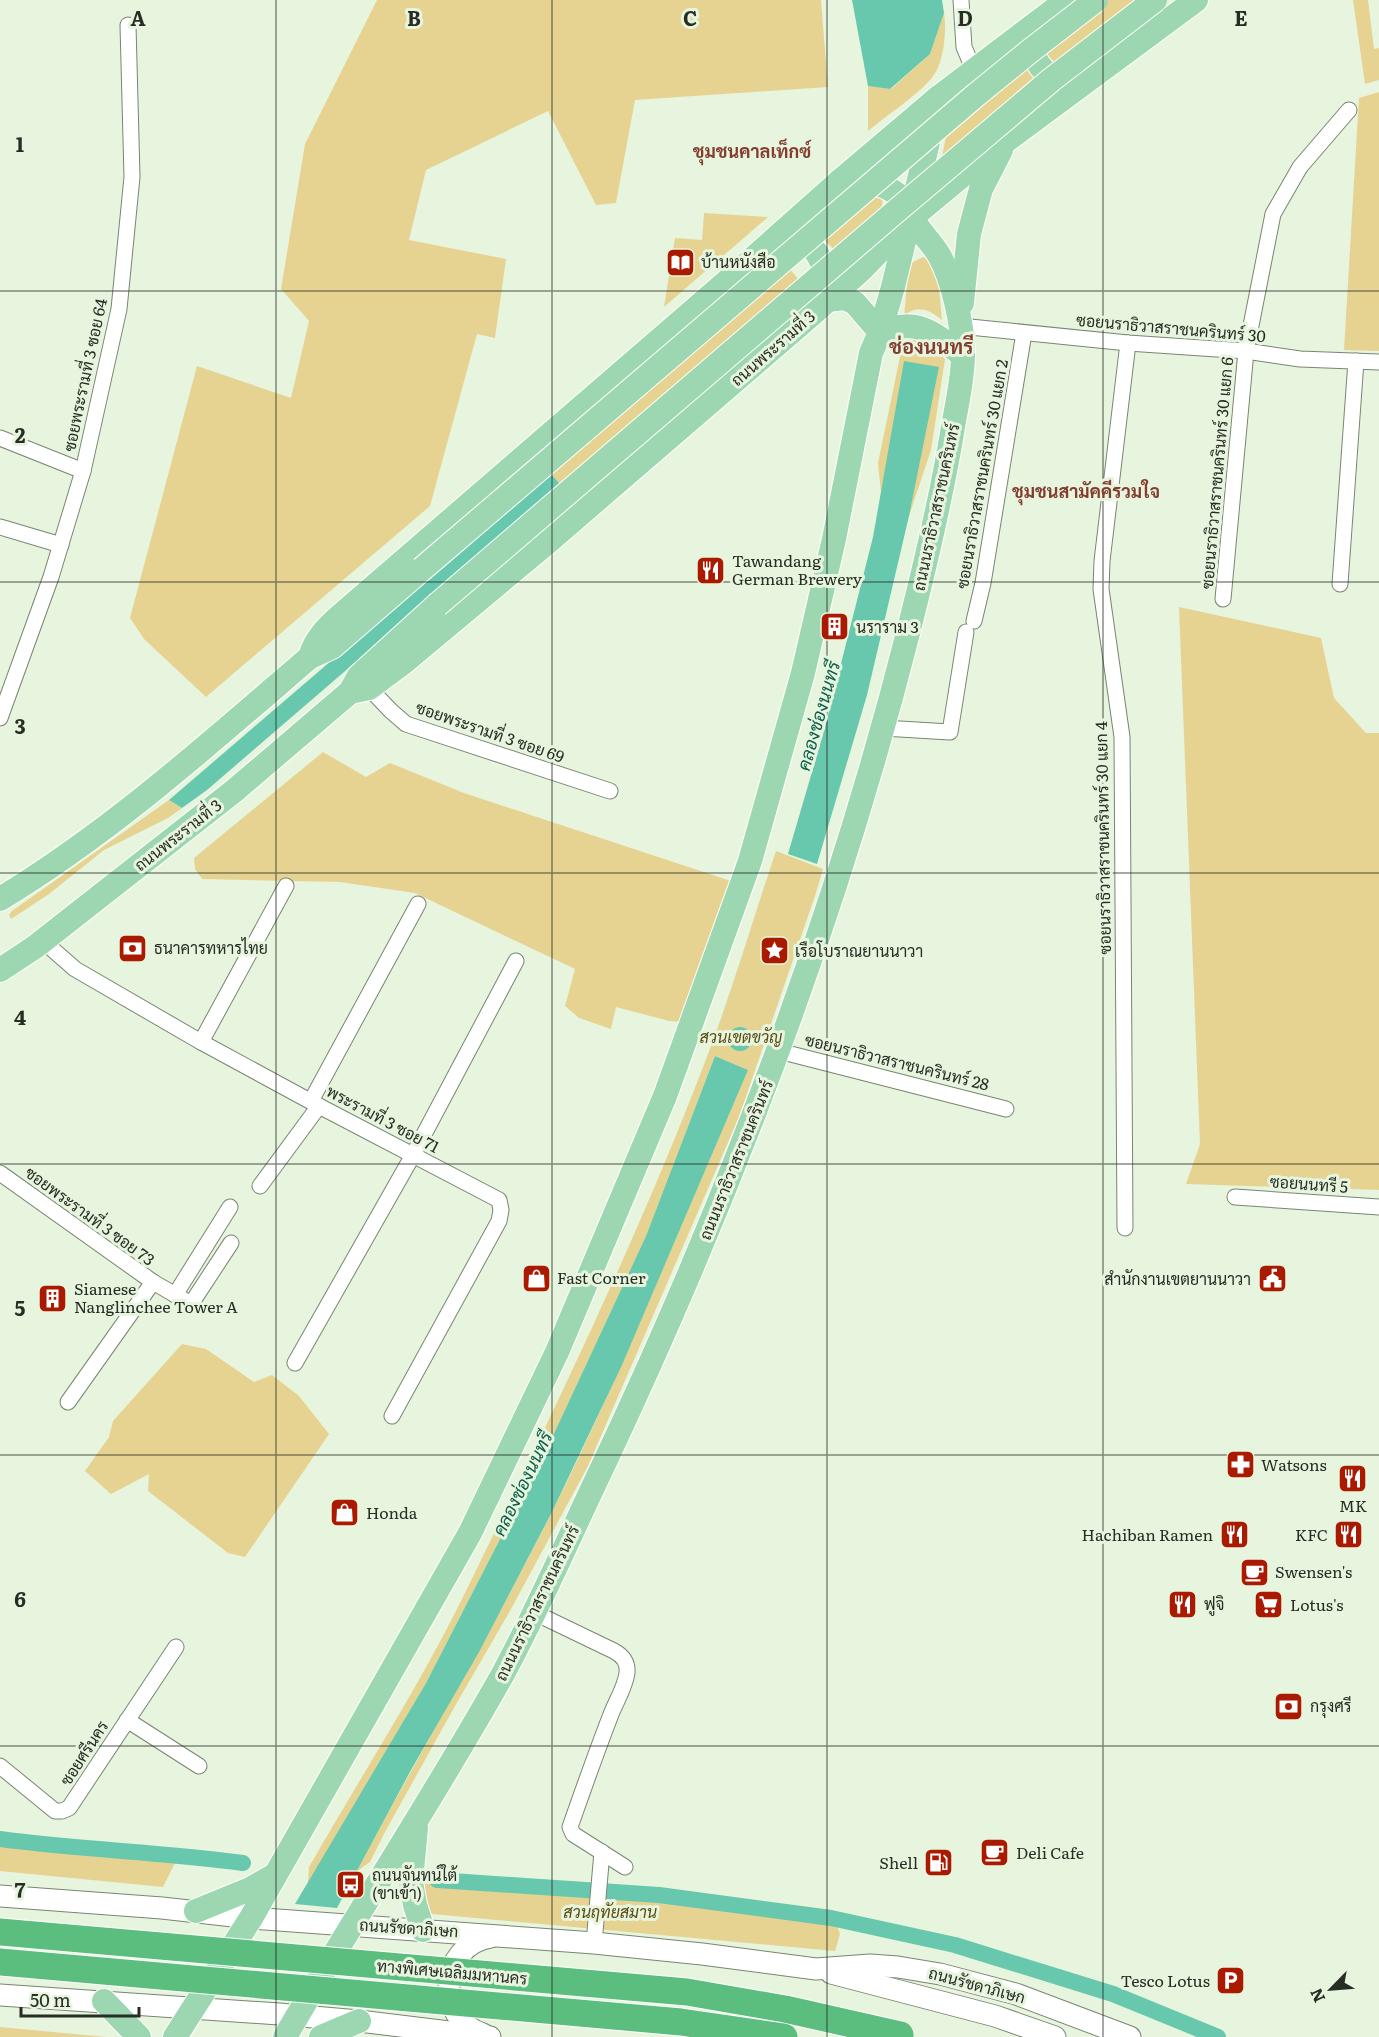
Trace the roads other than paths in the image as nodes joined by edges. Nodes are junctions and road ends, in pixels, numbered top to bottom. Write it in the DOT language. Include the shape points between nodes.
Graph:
graph roads {
  1 [pos="961,0"];
  2 [pos="1067,0"];
  3 [pos="1096,0"];
  4 [pos="1155,0"];
  5 [pos="1196,0"];
  6 [pos="128,25"];
  7 [pos="1032,27"];
  8 [pos="974,71"];
  9 [pos="1078,87"];
  10 [pos="939,97"];
  11 [pos="1349,110"];
  12 [pos="1004,142"];
  13 [pos="840,181"];
  14 [pos="911,218"];
  15 [pos="773,240"];
  16 [pos="827,300"];
  17 [pos="960,326"];
  18 [pos="880,332"];
  19 [pos="1024,333"];
  20 [pos="1128,343"];
  21 [pos="1246,351"];
  22 [pos="963,355"];
  23 [pos="1356,361"];
  24 [pos="1379,362"];
  25 [pos="0,438"];
  26 [pos="83,471"];
  27 [pos="0,527"];
  28 [pos="61,545"];
  29 [pos="1340,584"];
  30 [pos="1223,599"];
  31 [pos="310,657"];
  32 [pos="360,690"];
  33 [pos="0,718"];
  34 [pos="883,728"];
  35 [pos="610,791"];
  36 [pos="286,886"];
  37 [pos="5,891"];
  38 [pos="417,904"];
  39 [pos="44,941"];
  40 [pos="516,961"];
  41 [pos="0,970"];
  42 [pos="201,1042"];
  43 [pos="779,1051"];
  44 [pos="315,1104"];
  45 [pos="1006,1109"];
  46 [pos="412,1155"];
  47 [pos="0,1173"];
  48 [pos="260,1186"];
  49 [pos="1235,1197"];
  50 [pos="230,1207"];
  51 [pos="1379,1207"];
  52 [pos="1125,1228"];
  53 [pos="231,1243"];
  54 [pos="153,1282"];
  55 [pos="176,1295"];
  56 [pos="295,1364"];
  57 [pos="68,1402"];
  58 [pos="392,1416"];
  59 [pos="533,1612"];
  60 [pos="176,1647"];
  61 [pos="127,1720"];
  62 [pos="0,1766"];
  63 [pos="199,1767"];
  64 [pos="417,1820"];
  65 [pos="602,1852"];
  66 [pos="625,1867"];
  67 [pos="275,1875"];
  68 [pos="0,1896"];
  69 [pos="196,1911"];
  70 [pos="251,1918"];
  71 [pos="353,1924"];
  72 [pos="423,1930"];
  73 [pos="0,1932"];
  74 [pos="507,1935"];
  75 [pos="594,1942"];
  76 [pos="0,1962"];
  77 [pos="816,1969"];
  78 [pos="0,1995"];
  79 [pos="104,2001"];
  80 [pos="193,2008"];
  81 [pos="359,2021"];
  82 [pos="291,2027"];
  83 [pos="900,2035"];
  84 [pos="139,2037"];
  85 [pos="175,2037"];
  86 [pos="321,2037"];
  87 [pos="492,2037"];
  88 [pos="784,2037"];
  89 [pos="1055,2037"];
  90 [pos="1130,2037"];
  1 -- 8 [label="street" via="964,47"];
  2 -- 7 [label="main road"];
  3 -- 31 [label="main road, bridge" via="940,125 332,647"];
  4 -- 32 [label="main road, ถนนพระรามที่ 3, bridge" via="1051,80 912,197 437,605 359,676"];
  5 -- 9 [label="main road, ถนนพระรามที่ 3"];
  6 -- 26 [label="street, ซอยพระรามที่ 3 ซอย 64" via="132,177 119,309"];
  7 -- 8 [label="main road"];
  7 -- 9 [label="main road" via="1032,48 1042,69 1059,82"];
  8 -- 10 [label="main road"];
  9 -- 12 [label="main road, ถนนพระรามที่ 3"];
  10 -- 13 [label="main road"];
  10 -- 14 [label="main road"];
  11 -- 21 [label="street, ซอยนราธิวาสราชนครินทร์ 30 แยก 6" via="1300,167 1273,214"];
  12 -- 14 [label="main road, ถนนพระรามที่ 3"];
  12 -- 17 [label="main road" via="981,189 969,234"];
  13 -- 14 [label="main road, ถนนนราธิวาสราชนครินทร์" via="892,189 903,199"];
  13 -- 15 [label="main road"];
  14 -- 16 [label="main road, ถนนพระรามที่ 3"];
  14 -- 17 [label="main road, ถนนนราธิวาสราชนครินทร์" via="932,243 949,277"];
  14 -- 18 [label="main road"];
  15 -- 16 [label="main road" via="800,241 818,255 826,273"];
  15 -- 31 [label="main road" via="356,602 323,632"];
  16 -- 18 [label="main road" via="845,298 855,303"];
  16 -- 32 [label="main road, ถนนพระรามที่ 3" via="549,541 404,662"];
  17 -- 19 [label="street, ซอยนราธิวาสราชนครินทร์ 30"];
  17 -- 22 [label="main road, ถนนนราธิวาสราชนครินทร์"];
  18 -- 22 [label="main road" via="911,325 927,330"];
  18 -- 67 [label="main road" via="871,353 819,608 753,850 665,1096 557,1352 479,1514"];
  19 -- 20 [label="street, ซอยนราธิวาสราชนครินทร์ 30"];
  19 -- 34 [label="street, ซอยนราธิวาสราชนครินทร์ 30 แยก 2" via="983,583 970,627 950,732"];
  20 -- 21 [label="street, ซอยนราธิวาสราชนครินทร์ 30"];
  20 -- 52 [label="street, ซอยนราธิวาสราชนครินทร์ 30 แยก 4" via="1101,589 1122,737"];
  21 -- 23 [label="street, ซอยนราธิวาสราชนครินทร์ 30" via="1300,359"];
  21 -- 30 [label="street, ซอยนราธิวาสราชนครินทร์ 30 แยก 6"];
  22 -- 34 [label="main road, ถนนนราธิวาสราชนครินทร์" via="935,521"];
  23 -- 24 [label="street, ซอยนราธิวาสราชนครินทร์ 30"];
  23 -- 29 [label="street"];
  25 -- 26 [label="street"];
  26 -- 28 [label="street, ซอยพระรามที่ 3 ซอย 64"];
  27 -- 28 [label="street"];
  28 -- 33 [label="street, ซอยพระรามที่ 3 ซอย 64"];
  31 -- 37 [label="main road" via="190,760 72,853"];
  32 -- 35 [label="street, ซอยพระรามที่ 3 ซอย 69" via="406,724"];
  32 -- 39 [label="main road, ถนนพระรามที่ 3"];
  34 -- 43 [label="main road, ถนนนราธิวาสราชนครินทร์" via="840,874"];
  36 -- 42 [label="street"];
  38 -- 44 [label="street"];
  39 -- 41 [label="main road, ถนนพระรามที่ 3"];
  39 -- 42 [label="street, พระรามที่ 3 ซอย 71" via="75,969"];
  40 -- 46 [label="street"];
  42 -- 44 [label="street, พระรามที่ 3 ซอย 71"];
  43 -- 45 [label="street, ซอยนราธิวาสราชนครินทร์ 28"];
  43 -- 59 [label="main road, ถนนนราธิวาสราชนครินทร์" via="678,1300"];
  44 -- 46 [label="street, พระรามที่ 3 ซอย 71"];
  44 -- 48 [label="street"];
  46 -- 56 [label="street"];
  46 -- 58 [label="street, พระรามที่ 3 ซอย 71" via="499,1200 501,1210 499,1221"];
  47 -- 54 [label="street, ซอยพระรามที่ 3 ซอย 73"];
  49 -- 51 [label="street, ซอยนนทรี 5"];
  50 -- 55 [label="street"];
  53 -- 55 [label="street, ซอยพระรามที่ 3 ซอย 73" via="192,1304"];
  54 -- 55 [label="street, ซอยพระรามที่ 3 ซอย 73"];
  54 -- 57 [label="street"];
  59 -- 64 [label="main road, ถนนนราธิวาสราชนครินทร์" via="505,1670"];
  59 -- 65 [label="street" via="614,1651 626,1662 627,1673 570,1827 573,1834"];
  60 -- 61 [label="street, ซอยศรีนคร"];
  61 -- 62 [label="street, ซอยศรีนคร" via="69,1808 62,1811 55,1811"];
  61 -- 63 [label="street"];
  64 -- 71 [label="main road, ถนนนราธิวาสราชนครินทร์"];
  64 -- 72 [label="main road" via="411,1882"];
  65 -- 66 [label="street"];
  65 -- 75 [label="street"];
  67 -- 69 [label="main road"];
  67 -- 70 [label="main road"];
  68 -- 69 [label="main road, ถนนรัชดาภิเษก"];
  69 -- 70 [label="main road, ถนนรัชดาภิเษก"];
  70 -- 71 [label="main road, ถนนรัชดาภิเษก"];
  70 -- 80 [label="main road"];
  71 -- 72 [label="main road, ถนนรัชดาภิเษก"];
  71 -- 82 [label="main road, ถนนนราธิวาสราชนครินทร์"];
  72 -- 74 [label="main road, ถนนรัชดาภิเษก"];
  73 -- 83 [label="highway, ทางพิเศษเฉลิมมหานคร, bridge" via="687,1992"];
  74 -- 75 [label="main road, ถนนรัชดาภิเษก"];
  74 -- 87 [label="main road" via="479,1939 469,1945 454,1961 449,1979 453,2006 463,2021"];
  75 -- 77 [label="main road, ถนนรัชดาภิเษก"];
  76 -- 88 [label="highway, ทางพิเศษเฉลิมมหานคร, bridge" via="681,2022"];
  77 -- 89 [label="main road, ถนนรัชดาภิเษก" via="995,2016"];
  77 -- 90 [label="main road, ถนนรัชดาภิเษก" via="870,1965 940,1974 1016,1994"];
  78 -- 79 [label="main road"];
  79 -- 80 [label="main road"];
  79 -- 84 [label="main road"];
  80 -- 82 [label="main road"];
  80 -- 85 [label="main road"];
  81 -- 82 [label="main road"];
  81 -- 86 [label="main road"];
  81 -- 87 [label="main road"];
}
